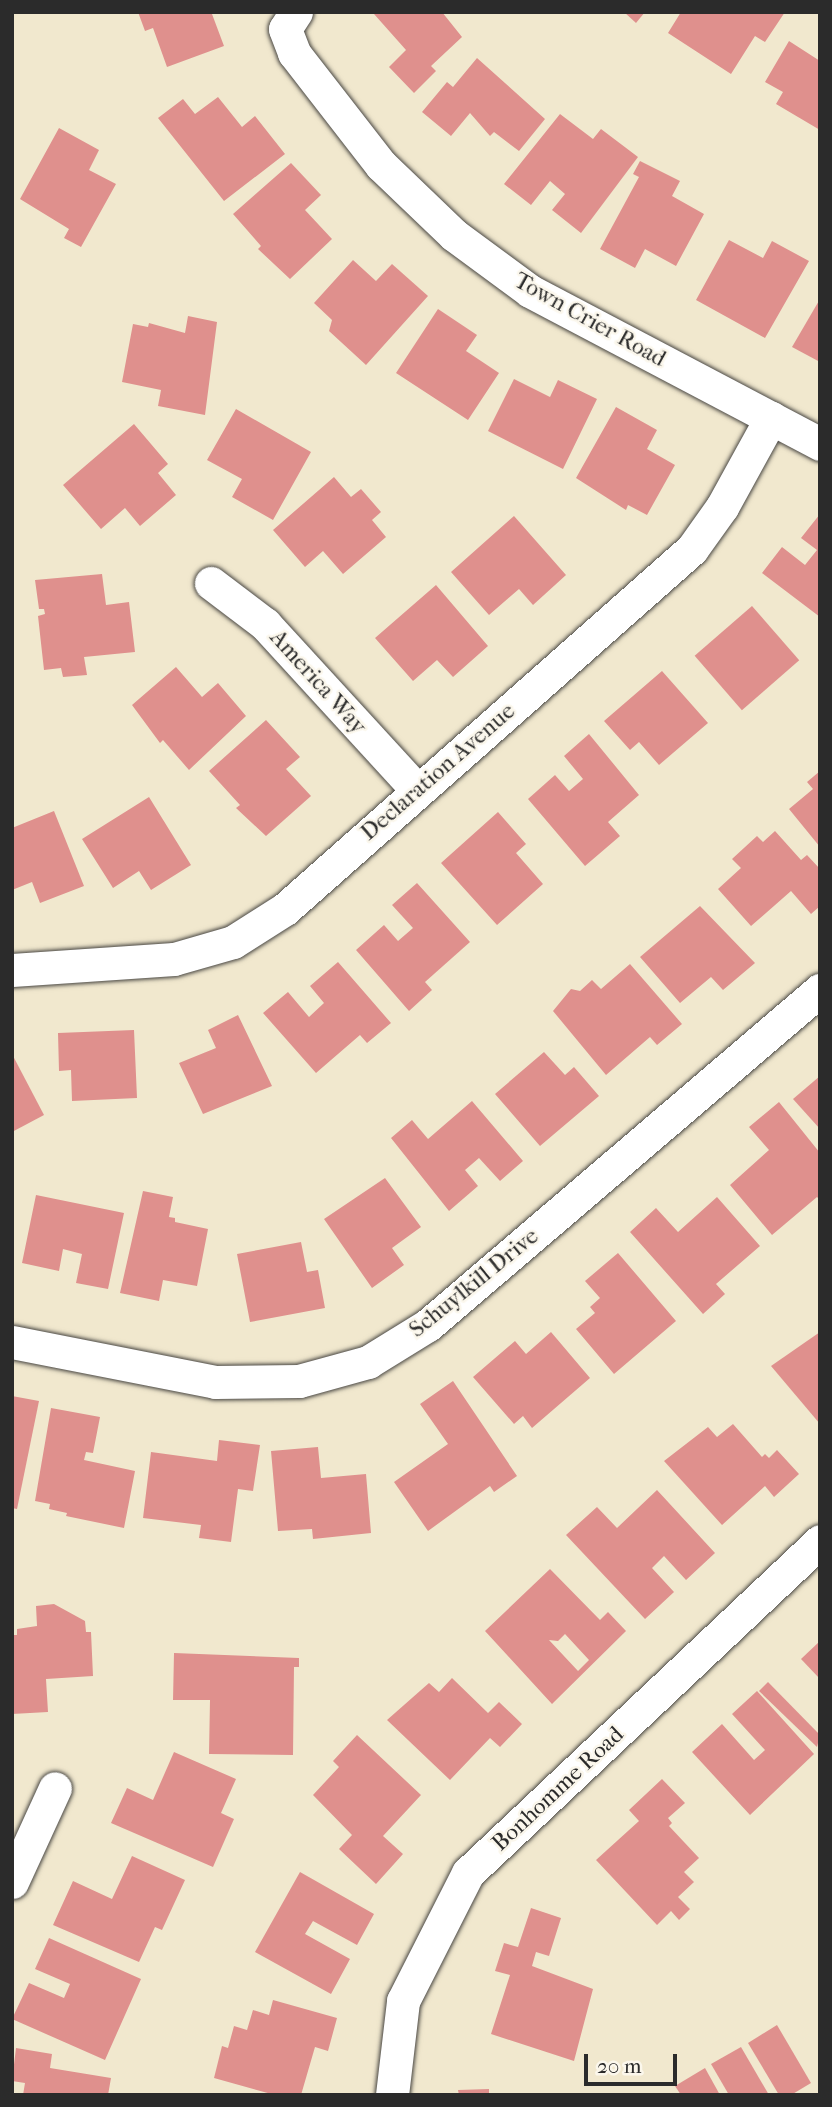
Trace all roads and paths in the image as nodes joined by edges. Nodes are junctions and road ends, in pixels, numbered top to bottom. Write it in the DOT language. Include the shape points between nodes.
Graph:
graph roads {
  1 [pos="290,20"];
  2 [pos="771,418"];
  3 [pos="820,444"];
  4 [pos="211,583"];
  5 [pos="417,790"];
  6 [pos="12,970"];
  7 [pos="820,990"];
  8 [pos="12,1342"];
  9 [pos="820,1541"];
  10 [pos="55,1788"];
  11 [pos="12,1882"];
  12 [pos="392,2095"];
  1 -- 2 [label="street, Town Crier Road" via="295,53 381,165 454,236 530,291"];
  2 -- 3 [label="street, Town Crier Road"];
  2 -- 5 [label="street, Declaration Avenue" via="722,507 692,549"];
  4 -- 5 [label="street, America Way" via="265,624"];
  5 -- 6 [label="street, Declaration Avenue" via="285,909 233,942 174,959"];
  7 -- 8 [label="street, Schuylkill Drive" via="428,1325 368,1362 299,1381 215,1382"];
  9 -- 12 [label="street, Bonhomme Road" via="468,1874 403,2001"];
  10 -- 11 [label="street"];
}
